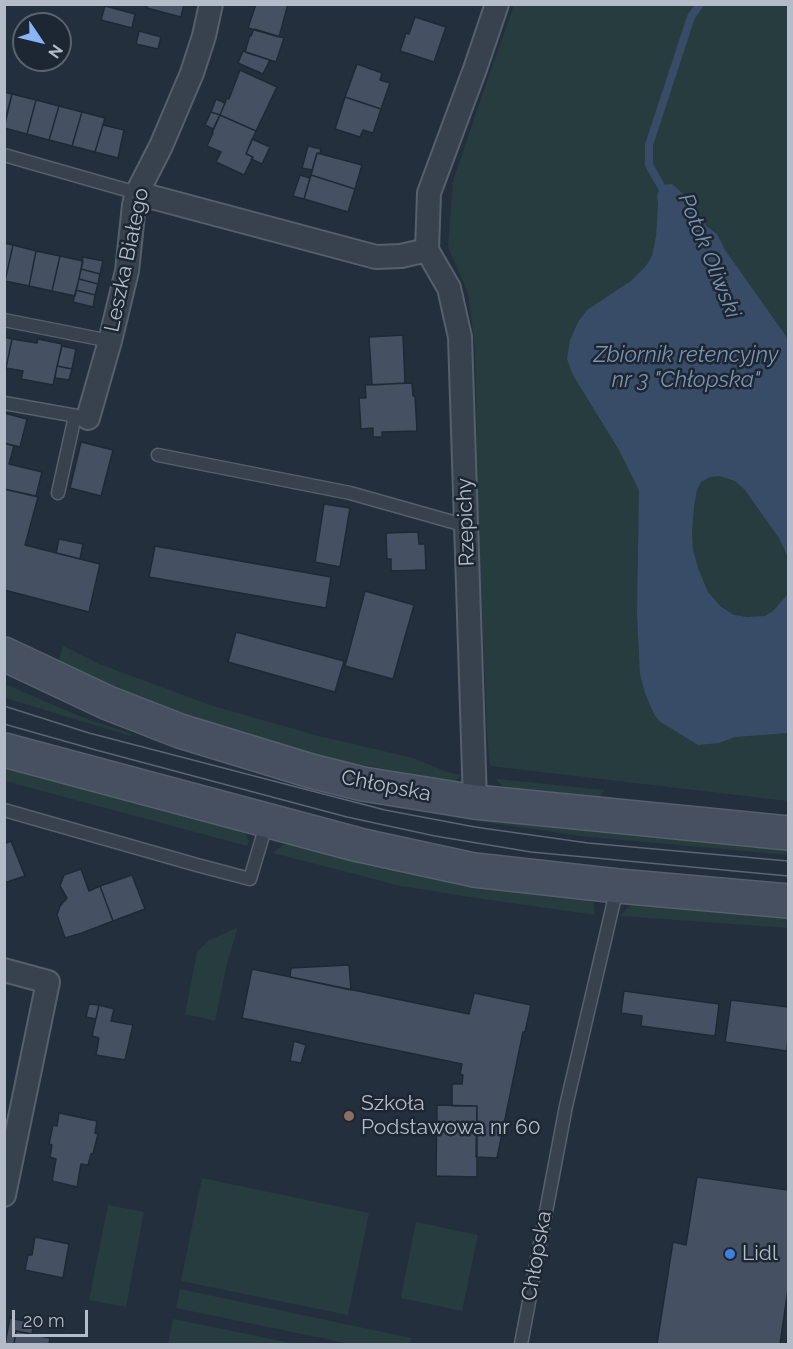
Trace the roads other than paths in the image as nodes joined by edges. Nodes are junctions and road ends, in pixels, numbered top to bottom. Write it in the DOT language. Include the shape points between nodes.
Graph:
graph roads {
  1 [pos="211,4"];
  2 [pos="497,4"];
  3 [pos="4,155"];
  4 [pos="137,193"];
  5 [pos="427,250"];
  6 [pos="4,320"];
  7 [pos="110,341"];
  8 [pos="4,403"];
  9 [pos="81,417"];
  10 [pos="158,455"];
  11 [pos="58,494"];
  12 [pos="467,526"];
  13 [pos="4,654"];
  14 [pos="4,750"];
  15 [pos="475,802"];
  16 [pos="4,810"];
  17 [pos="267,821"];
  18 [pos="789,833"];
  19 [pos="618,886"];
  20 [pos="789,901"];
  21 [pos="4,970"];
  22 [pos="4,1195"];
  23 [pos="521,1344"];
  1 -- 4 [label="street, Leszka Białego" via="192,73"];
  2 -- 5 [label="street" via="429,193"];
  3 -- 4 [label="lane"];
  4 -- 5 [label="street" via="376,256"];
  4 -- 7 [label="street, Leszka Białego" via="127,271"];
  5 -- 12 [label="street, Rzepichy" via="449,288 460,337"];
  6 -- 7 [label="lane"];
  7 -- 9 [label="street, Leszka Białego"];
  8 -- 9 [label="lane"];
  9 -- 11 [label="lane"];
  10 -- 12 [label="lane" via="350,493"];
  12 -- 15 [label="street, Rzepichy"];
  13 -- 15 [label="main road, Chłopska" via="108,703 180,731 363,784"];
  14 -- 17 [label="main road"];
  15 -- 18 [label="main road, Chłopska"];
  16 -- 17 [label="lane" via="250,879"];
  17 -- 19 [label="main road" via="359,846 474,870"];
  19 -- 20 [label="main road"];
  19 -- 23 [label="lane, Chłopska" via="566,1106"];
  21 -- 22 [label="street" via="48,982"];
}
